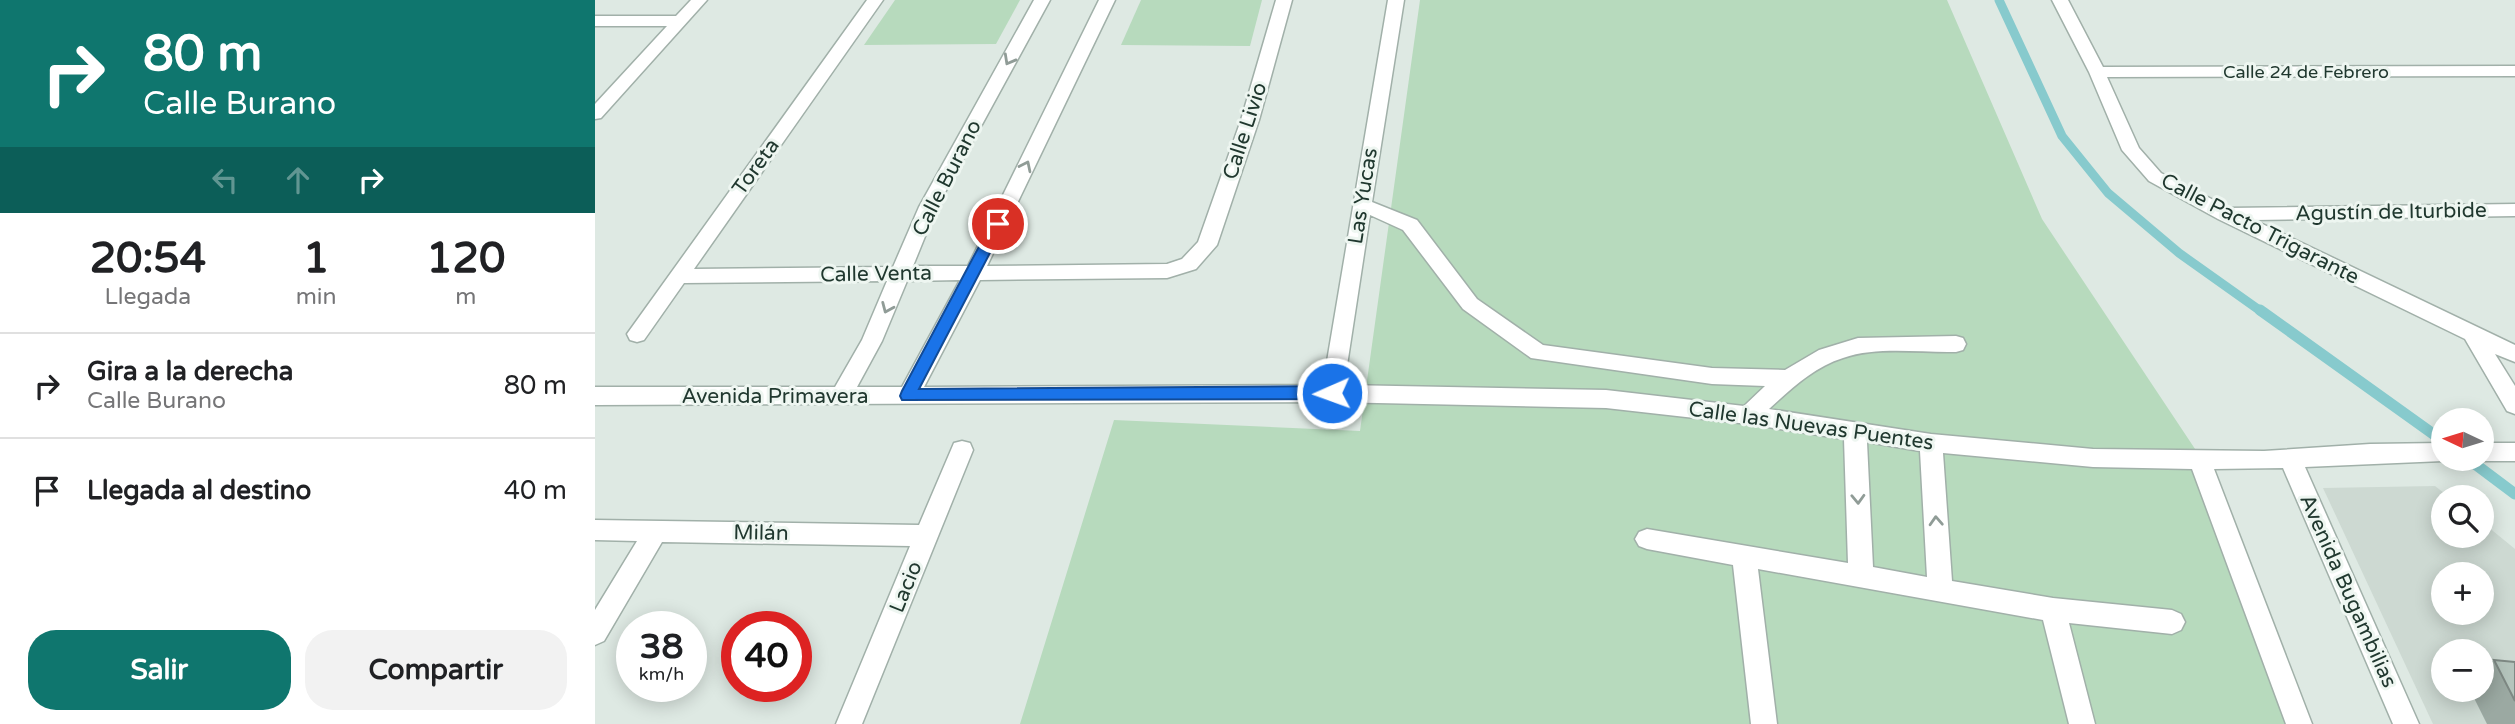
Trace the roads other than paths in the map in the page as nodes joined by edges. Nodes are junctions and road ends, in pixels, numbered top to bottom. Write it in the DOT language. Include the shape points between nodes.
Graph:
graph roads {
  1 [pos="699,0"];
  2 [pos="875,0"];
  3 [pos="1042,0"];
  4 [pos="1107,0"];
  5 [pos="1284,0"];
  6 [pos="1396,0"];
  7 [pos="2060,0"];
  8 [pos="595,21"];
  9 [pos="680,21"];
  10 [pos="2515,71"];
  11 [pos="2097,72"];
  12 [pos="595,114"];
  13 [pos="1361,204"];
  14 [pos="2515,210"];
  15 [pos="2225,214"];
  16 [pos="1197,258"];
  17 [pos="974,273"];
  18 [pos="901,274"];
  19 [pos="678,276"];
  20 [pos="637,334"];
  21 [pos="2473,334"];
  22 [pos="1956,344"];
  23 [pos="2515,354"];
  24 [pos="1791,379"];
  25 [pos="1332,393"];
  26 [pos="595,396"];
  27 [pos="841,396"];
  28 [pos="908,396"];
  29 [pos="2515,405"];
  30 [pos="1748,415"];
  31 [pos="1855,431"];
  32 [pos="1931,443"];
  33 [pos="962,450"];
  34 [pos="2431,452"];
  35 [pos="2494,452"];
  36 [pos="2515,452"];
  37 [pos="2199,458"];
  38 [pos="2290,458"];
  39 [pos="595,530"];
  40 [pos="656,531"];
  41 [pos="927,536"];
  42 [pos="1647,539"];
  43 [pos="1744,555"];
  44 [pos="1861,575"];
  45 [pos="1940,589"];
  46 [pos="2053,610"];
  47 [pos="2172,622"];
  48 [pos="595,633"];
  49 [pos="849,724"];
  50 [pos="1764,724"];
  51 [pos="2082,724"];
  52 [pos="2299,724"];
  53 [pos="2406,724"];
  1 -- 9 [label="street"];
  2 -- 19 [label="street, Toreta"];
  3 -- 18 [label="street, Calle Burano, one-way" via="928,208"];
  17 -- 4 [label="street, one-way"];
  5 -- 16 [label="street, Calle Livio" via="1250,120 1207,245"];
  6 -- 13 [label="street, Las Yucas"];
  7 -- 11 [label="street, Calle Pacto Trigarante"];
  8 -- 9 [label="street"];
  9 -- 12 [label="street"];
  10 -- 11 [label="street, Calle 24 de Febrero"];
  11 -- 15 [label="street, Calle Pacto Trigarante" via="2141,163 2155,177"];
  13 -- 24 [label="street" via="1411,225 1470,304 1538,352 1712,376"];
  13 -- 25 [label="street, Las Yucas"];
  14 -- 15 [label="street, Agustín de Iturbide"];
  15 -- 21 [label="street, Calle Pacto Trigarante"];
  16 -- 17 [label="street, Calle Venta" via="1167,271"];
  17 -- 18 [label="street, Calle Venta"];
  17 -- 28 [label="street"];
  18 -- 19 [label="street, Calle Venta"];
  18 -- 27 [label="street, Calle Burano, one-way" via="872,341"];
  19 -- 20 [label="street, Toreta"];
  21 -- 23 [label="street, Calle Pacto Trigarante"];
  21 -- 29 [label="street"];
  22 -- 24 [label="street" via="1858,346 1834,353"];
  24 -- 30 [label="street"];
  25 -- 28 [label="street, Avenida Primavera"];
  25 -- 30 [label="street, Calle las Nuevas Puentes" via="1605,399"];
  26 -- 27 [label="street, Avenida Primavera"];
  27 -- 28 [label="street, Avenida Primavera"];
  30 -- 31 [label="street, Calle las Nuevas Puentes"];
  31 -- 32 [label="street, Calle las Nuevas Puentes"];
  31 -- 44 [label="street, one-way"];
  32 -- 37 [label="street, Calle las Nuevas Puentes" via="2093,458"];
  45 -- 32 [label="street, one-way"];
  33 -- 41 [label="street, Lacio"];
  34 -- 38 [label="street"];
  35 -- 36 [label="street"];
  37 -- 38 [label="street, Calle las Nuevas Puentes"];
  37 -- 52 [label="street"];
  38 -- 53 [label="street, Avenida Bugambilias"];
  39 -- 40 [label="street, Milán"];
  40 -- 41 [label="street, Milán"];
  40 -- 48 [label="street"];
  41 -- 49 [label="street, Lacio"];
  42 -- 43 [label="street"];
  43 -- 44 [label="street"];
  43 -- 50 [label="street"];
  44 -- 45 [label="street"];
  45 -- 46 [label="street"];
  46 -- 47 [label="street"];
  46 -- 51 [label="street"];
}
